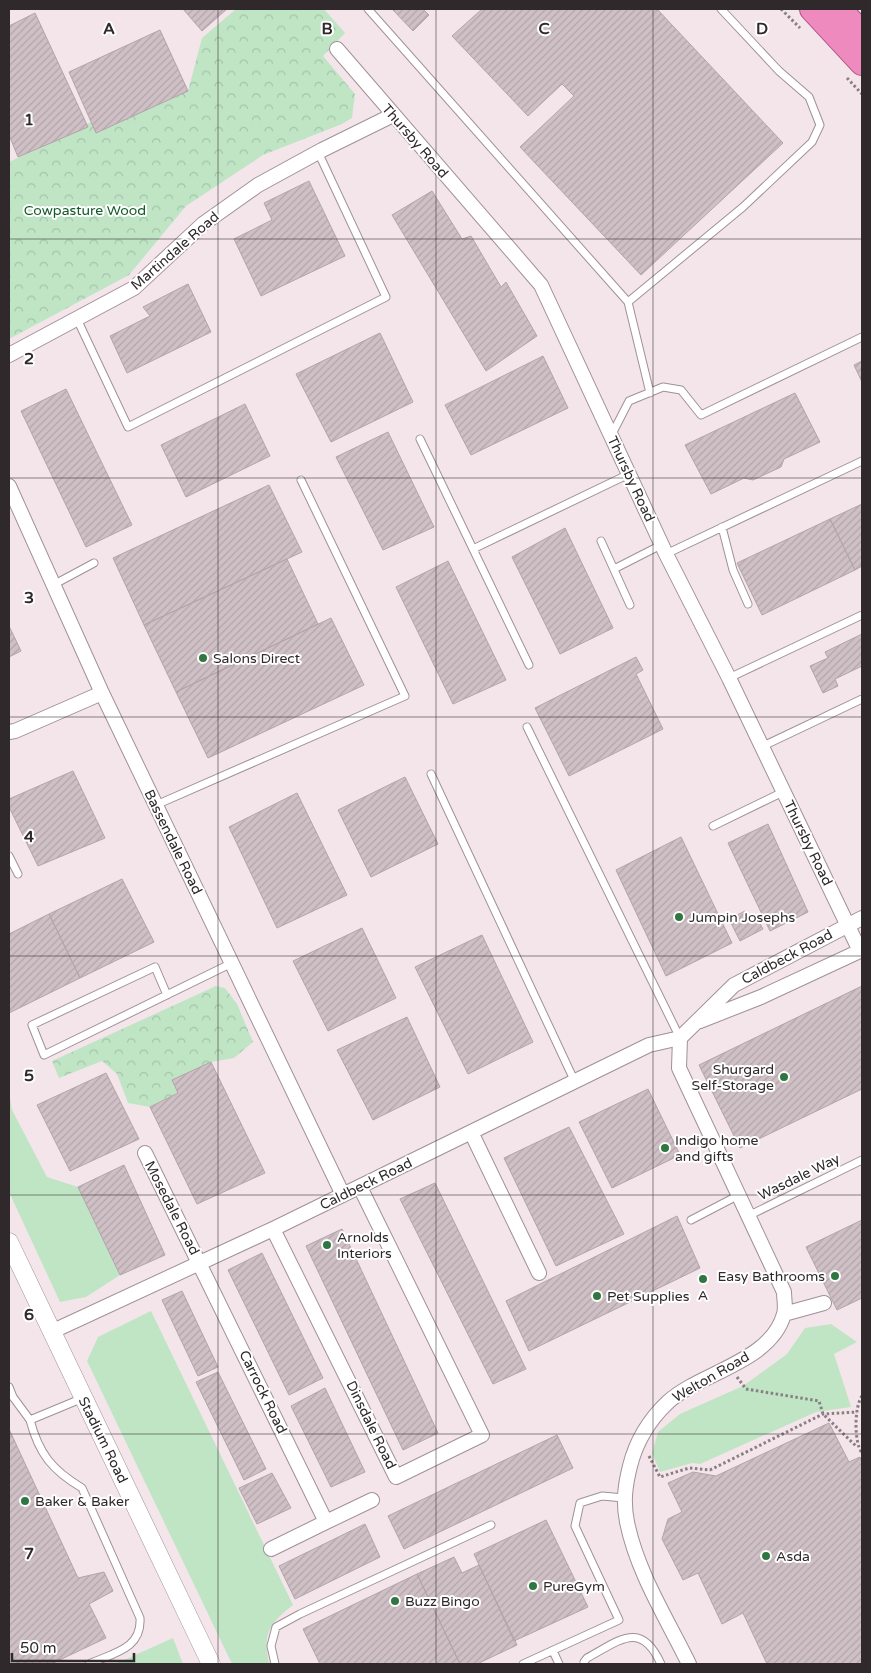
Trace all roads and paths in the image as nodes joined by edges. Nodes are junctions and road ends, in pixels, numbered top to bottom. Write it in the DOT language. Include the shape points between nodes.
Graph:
graph roads {
  1 [pos="368,9"];
  2 [pos="722,9"];
  3 [pos="812,9"];
  4 [pos="336,50"];
  5 [pos="862,64"];
  6 [pos="393,115"];
  7 [pos="318,152"];
  8 [pos="628,302"];
  9 [pos="77,319"];
  10 [pos="862,337"];
  11 [pos="9,355"];
  12 [pos="650,393"];
  13 [pos="611,436"];
  14 [pos="420,439"];
  15 [pos="862,461"];
  16 [pos="629,474"];
  17 [pos="301,480"];
  18 [pos="9,486"];
  19 [pos="12,502"];
  20 [pos="722,528"];
  21 [pos="600,541"];
  22 [pos="473,549"];
  23 [pos="663,550"];
  24 [pos="94,563"];
  25 [pos="614,569"];
  26 [pos="53,585"];
  27 [pos="748,604"];
  28 [pos="630,605"];
  29 [pos="862,615"];
  30 [pos="529,665"];
  31 [pos="729,678"];
  32 [pos="102,692"];
  33 [pos="862,699"];
  34 [pos="528,727"];
  35 [pos="9,732"];
  36 [pos="761,747"];
  37 [pos="431,774"];
  38 [pos="783,792"];
  39 [pos="156,805"];
  40 [pos="713,826"];
  41 [pos="9,856"];
  42 [pos="18,874"];
  43 [pos="862,918"];
  44 [pos="848,926"];
  45 [pos="861,951"];
  46 [pos="232,963"];
  47 [pos="167,995"];
  48 [pos="696,1023"];
  49 [pos="680,1038"];
  50 [pos="575,1082"];
  51 [pos="472,1132"];
  52 [pos="145,1153"];
  53 [pos="862,1160"];
  54 [pos="360,1187"];
  55 [pos="342,1195"];
  56 [pos="738,1196"];
  57 [pos="748,1216"];
  58 [pos="691,1220"];
  59 [pos="273,1229"];
  60 [pos="9,1242"];
  61 [pos="200,1263"];
  62 [pos="539,1273"];
  63 [pos="824,1302"];
  64 [pos="784,1314"];
  65 [pos="51,1332"];
  66 [pos="730,1366"];
  67 [pos="9,1387"];
  68 [pos="862,1396"];
  69 [pos="83,1398"];
  70 [pos="857,1412"];
  71 [pos="823,1414"];
  72 [pos="30,1420"];
  73 [pos="643,1434"];
  74 [pos="857,1447"];
  75 [pos="862,1453"];
  76 [pos="624,1498"];
  77 [pos="372,1500"];
  78 [pos="326,1522"];
  79 [pos="491,1525"];
  80 [pos="271,1549"];
  81 [pos="553,1651"];
  82 [pos="584,1662"];
  83 [pos="89,1664"];
  84 [pos="211,1664"];
  85 [pos="275,1664"];
  86 [pos="523,1664"];
  87 [pos="559,1664"];
  88 [pos="661,1664"];
  89 [pos="689,1664"];
  1 -- 8 [label="lane"];
  2 -- 8 [label="lane" via="778,71 809,96 820,125 812,142 743,208"];
  3 -- 5 [label="highway"];
  4 -- 6 [label="street, Thursby Road"];
  6 -- 7 [label="street, Martindale Road"];
  6 -- 13 [label="street, Thursby Road" via="541,285"];
  7 -- 9 [label="street, Martindale Road" via="258,185 202,224 134,288"];
  7 -- 9 [label="lane" via="386,297 128,427"];
  8 -- 12 [label="lane"];
  9 -- 11 [label="street, Martindale Road"];
  10 -- 12 [label="lane" via="701,415 681,390 663,387"];
  12 -- 13 [label="lane" via="629,402"];
  13 -- 16 [label="street, Thursby Road"];
  14 -- 22 [label="lane"];
  15 -- 20 [label="lane"];
  16 -- 22 [label="lane"];
  16 -- 23 [label="street, Thursby Road"];
  17 -- 39 [label="lane" via="405,696"];
  18 -- 19 [label="street, Bassendale Road"];
  19 -- 26 [label="street, Bassendale Road"];
  20 -- 23 [label="lane"];
  20 -- 27 [label="lane" via="733,570"];
  21 -- 25 [label="lane"];
  22 -- 30 [label="lane"];
  23 -- 25 [label="lane"];
  23 -- 31 [label="street, Thursby Road"];
  24 -- 26 [label="lane"];
  25 -- 28 [label="lane"];
  26 -- 32 [label="street, Bassendale Road"];
  29 -- 31 [label="lane"];
  31 -- 36 [label="street, Thursby Road"];
  32 -- 35 [label="street"];
  32 -- 39 [label="street, Bassendale Road"];
  33 -- 36 [label="lane"];
  34 -- 49 [label="lane"];
  36 -- 38 [label="street, Thursby Road"];
  37 -- 50 [label="lane"];
  38 -- 40 [label="lane"];
  38 -- 44 [label="street, Thursby Road"];
  39 -- 46 [label="street, Bassendale Road"];
  41 -- 42 [label="lane"];
  43 -- 44 [label="street, Caldbeck Road"];
  44 -- 45 [label="street, Thursby Road"];
  44 -- 48 [label="street, Caldbeck Road" via="734,984"];
  45 -- 48 [label="street, Caldbeck Road" via="762,997"];
  46 -- 47 [label="lane"];
  46 -- 55 [label="street, Bassendale Road"];
  47 -- 47 [label="lane" via="44,1055 32,1026 155,967"];
  48 -- 49 [label="street, Caldbeck Road"];
  49 -- 50 [label="street, Caldbeck Road" via="650,1045"];
  49 -- 56 [label="street" via="679,1068"];
  50 -- 51 [label="street, Caldbeck Road"];
  51 -- 54 [label="street, Caldbeck Road"];
  51 -- 62 [label="street"];
  52 -- 61 [label="street, Mosedale Road"];
  53 -- 57 [label="lane, Wasdale Way"];
  54 -- 55 [label="street, Caldbeck Road"];
  54 -- 59 [label="street, Dinsdale Road" via="482,1434 405,1473 396,1477"];
  55 -- 59 [label="street, Caldbeck Road"];
  56 -- 57 [label="street"];
  56 -- 58 [label="lane"];
  57 -- 64 [label="street" via="784,1292"];
  59 -- 61 [label="street, Caldbeck Road"];
  60 -- 65 [label="street, Stadium Road"];
  61 -- 65 [label="street, Caldbeck Road"];
  61 -- 78 [label="street, Carrock Road"];
  63 -- 64 [label="street"];
  64 -- 66 [label="street, Welton Road" via="774,1334 750,1356"];
  65 -- 69 [label="street, Stadium Road"];
  66 -- 71 [label="path" via="746,1389 819,1401"];
  66 -- 73 [label="street, Welton Road" via="669,1401"];
  67 -- 72 [label="lane"];
  68 -- 70 [label="path"];
  69 -- 72 [label="lane"];
  69 -- 84 [label="street, Stadium Road"];
  70 -- 71 [label="path"];
  70 -- 74 [label="path"];
  71 -- 73 [label="path" via="710,1470 689,1468 660,1477 651,1462"];
  71 -- 74 [label="path"];
  72 -- 83 [label="lane" via="35,1440 47,1460 82,1488 140,1618 138,1636 133,1644"];
  73 -- 76 [label="street, Welton Road" via="633,1453"];
  74 -- 75 [label="path"];
  76 -- 81 [label="lane" via="602,1496 580,1503 576,1526 619,1620"];
  76 -- 89 [label="street, Welton Road" via="635,1555"];
  77 -- 78 [label="street"];
  78 -- 80 [label="street"];
  79 -- 85 [label="lane" via="276,1627 271,1646"];
  81 -- 86 [label="lane"];
  81 -- 87 [label="lane"];
  82 -- 88 [label="lane" via="630,1636 649,1643"];
}
